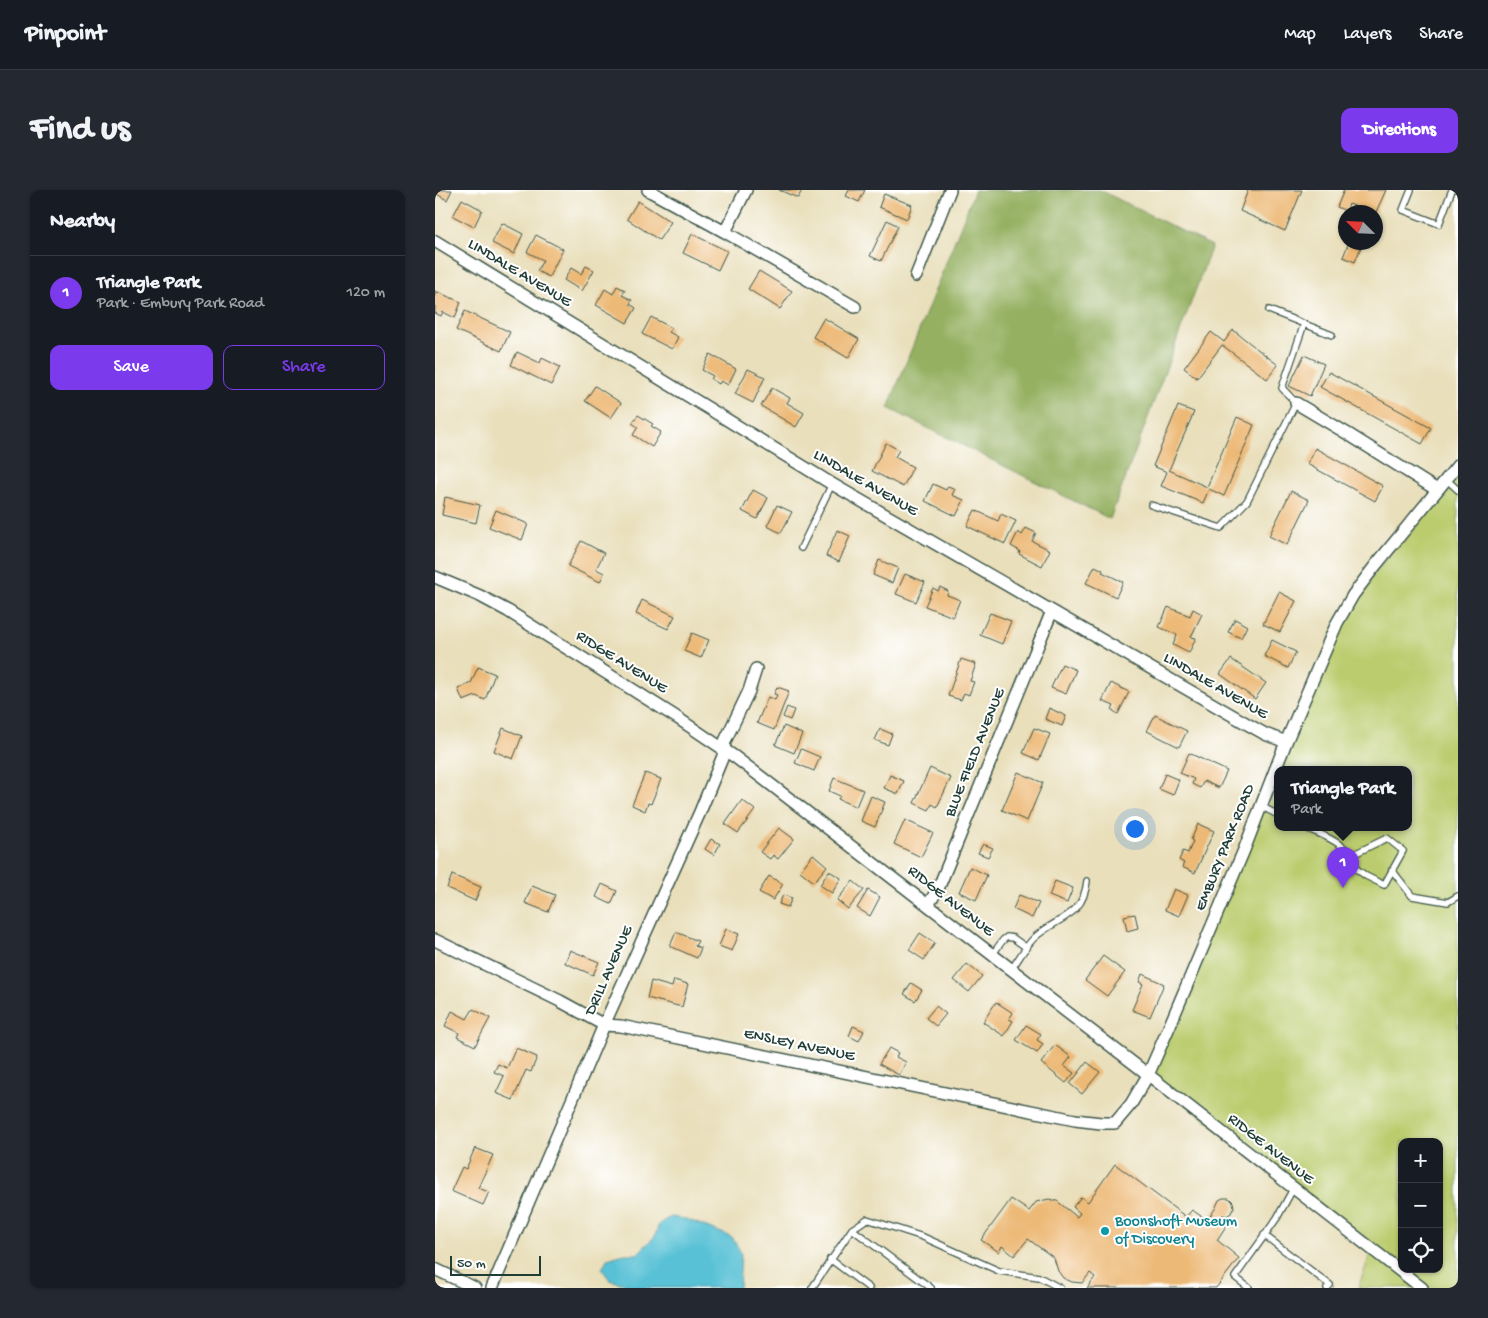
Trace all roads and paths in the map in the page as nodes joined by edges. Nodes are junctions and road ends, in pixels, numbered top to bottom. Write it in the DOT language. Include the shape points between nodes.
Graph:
graph roads {
  1 [pos="648,190"];
  2 [pos="746,190"];
  3 [pos="949,190"];
  4 [pos="1411,190"];
  5 [pos="1452,190"];
  6 [pos="725,232"];
  7 [pos="435,241"];
  8 [pos="916,276"];
  9 [pos="855,307"];
  10 [pos="1269,310"];
  11 [pos="1304,324"];
  12 [pos="1332,335"];
  13 [pos="1296,403"];
  14 [pos="1458,464"];
  15 [pos="1446,479"];
  16 [pos="832,484"];
  17 [pos="1437,490"];
  18 [pos="1458,490"];
  19 [pos="1151,505"];
  20 [pos="801,548"];
  21 [pos="435,577"];
  22 [pos="1052,611"];
  23 [pos="756,668"];
  24 [pos="1286,742"];
  25 [pos="724,749"];
  26 [pos="1277,766"];
  27 [pos="1274,773"];
  28 [pos="1261,806"];
  29 [pos="1274,813"];
  30 [pos="1314,831"];
  31 [pos="1352,855"];
  32 [pos="1392,870"];
  33 [pos="1087,881"];
  34 [pos="1458,896"];
  35 [pos="928,906"];
  36 [pos="435,940"];
  37 [pos="1027,948"];
  38 [pos="992,955"];
  39 [pos="1011,970"];
  40 [pos="604,1025"];
  41 [pos="1148,1075"];
  42 [pos="1293,1189"];
  43 [pos="852,1229"];
  44 [pos="1265,1236"];
  45 [pos="830,1259"];
  46 [pos="435,1269"];
  47 [pos="475,1288"];
  48 [pos="492,1288"];
  49 [pos="812,1288"];
  50 [pos="869,1288"];
  51 [pos="931,1288"];
  52 [pos="1060,1288"];
  53 [pos="1249,1288"];
  54 [pos="1327,1288"];
  55 [pos="1421,1288"];
  1 -- 6 [label="street"];
  2 -- 6 [label="street"];
  3 -- 8 [label="street"];
  4 -- 5 [label="lane" via="1403,210 1439,224"];
  6 -- 9 [label="street"];
  7 -- 16 [label="street, LINDALE AVENUE"];
  10 -- 11 [label="lane"];
  11 -- 12 [label="lane"];
  11 -- 13 [label="lane" via="1282,388"];
  13 -- 17 [label="street"];
  13 -- 19 [label="lane" via="1247,501 1221,528"];
  14 -- 15 [label="street, EMBURY PARK ROAD"];
  15 -- 17 [label="street, EMBURY PARK ROAD"];
  15 -- 18 [label="lane"];
  16 -- 20 [label="lane"];
  16 -- 22 [label="street, LINDALE AVENUE"];
  17 -- 24 [label="street, EMBURY PARK ROAD" via="1353,595 1328,642"];
  21 -- 25 [label="street, RIDGE AVENUE" via="508,610"];
  22 -- 24 [label="street, LINDALE AVENUE" via="1265,734"];
  22 -- 35 [label="street, BLUE FIELD AVENUE" via="938,889"];
  23 -- 25 [label="street, DRILL AVENUE"];
  24 -- 26 [label="street, EMBURY PARK ROAD"];
  25 -- 35 [label="street, RIDGE AVENUE"];
  25 -- 40 [label="street, DRILL AVENUE" via="700,812"];
  27 -- 28 [label="street, EMBURY PARK ROAD"];
  28 -- 29 [label="lane"];
  28 -- 41 [label="street, EMBURY PARK ROAD" via="1213,927"];
  30 -- 31 [label="lane" via="1344,846"];
  31 -- 32 [label="lane" via="1347,862 1384,885"];
  31 -- 32 [label="lane" via="1387,838 1403,851"];
  32 -- 34 [label="lane" via="1412,896 1448,902"];
  33 -- 37 [label="lane" via="1085,895 1078,907 1034,939"];
  35 -- 38 [label="street, RIDGE AVENUE"];
  36 -- 40 [label="street, ENSLEY AVENUE"];
  37 -- 38 [label="lane" via="1007,937"];
  37 -- 39 [label="lane"];
  38 -- 39 [label="street, RIDGE AVENUE"];
  39 -- 41 [label="street, RIDGE AVENUE"];
  40 -- 41 [label="street, ENSLEY AVENUE" via="1101,1123 1115,1123"];
  40 -- 48 [label="street, DRILL AVENUE"];
  41 -- 42 [label="street, RIDGE AVENUE"];
  42 -- 44 [label="lane"];
  42 -- 55 [label="street, RIDGE AVENUE"];
  43 -- 45 [label="lane"];
  43 -- 51 [label="lane"];
  43 -- 52 [label="lane" via="867,1219 923,1237 999,1271 1039,1278"];
  44 -- 53 [label="lane" via="1235,1277"];
  44 -- 54 [label="lane" via="1329,1285"];
  45 -- 49 [label="lane"];
  45 -- 50 [label="lane"];
  46 -- 47 [label="street"];
}
